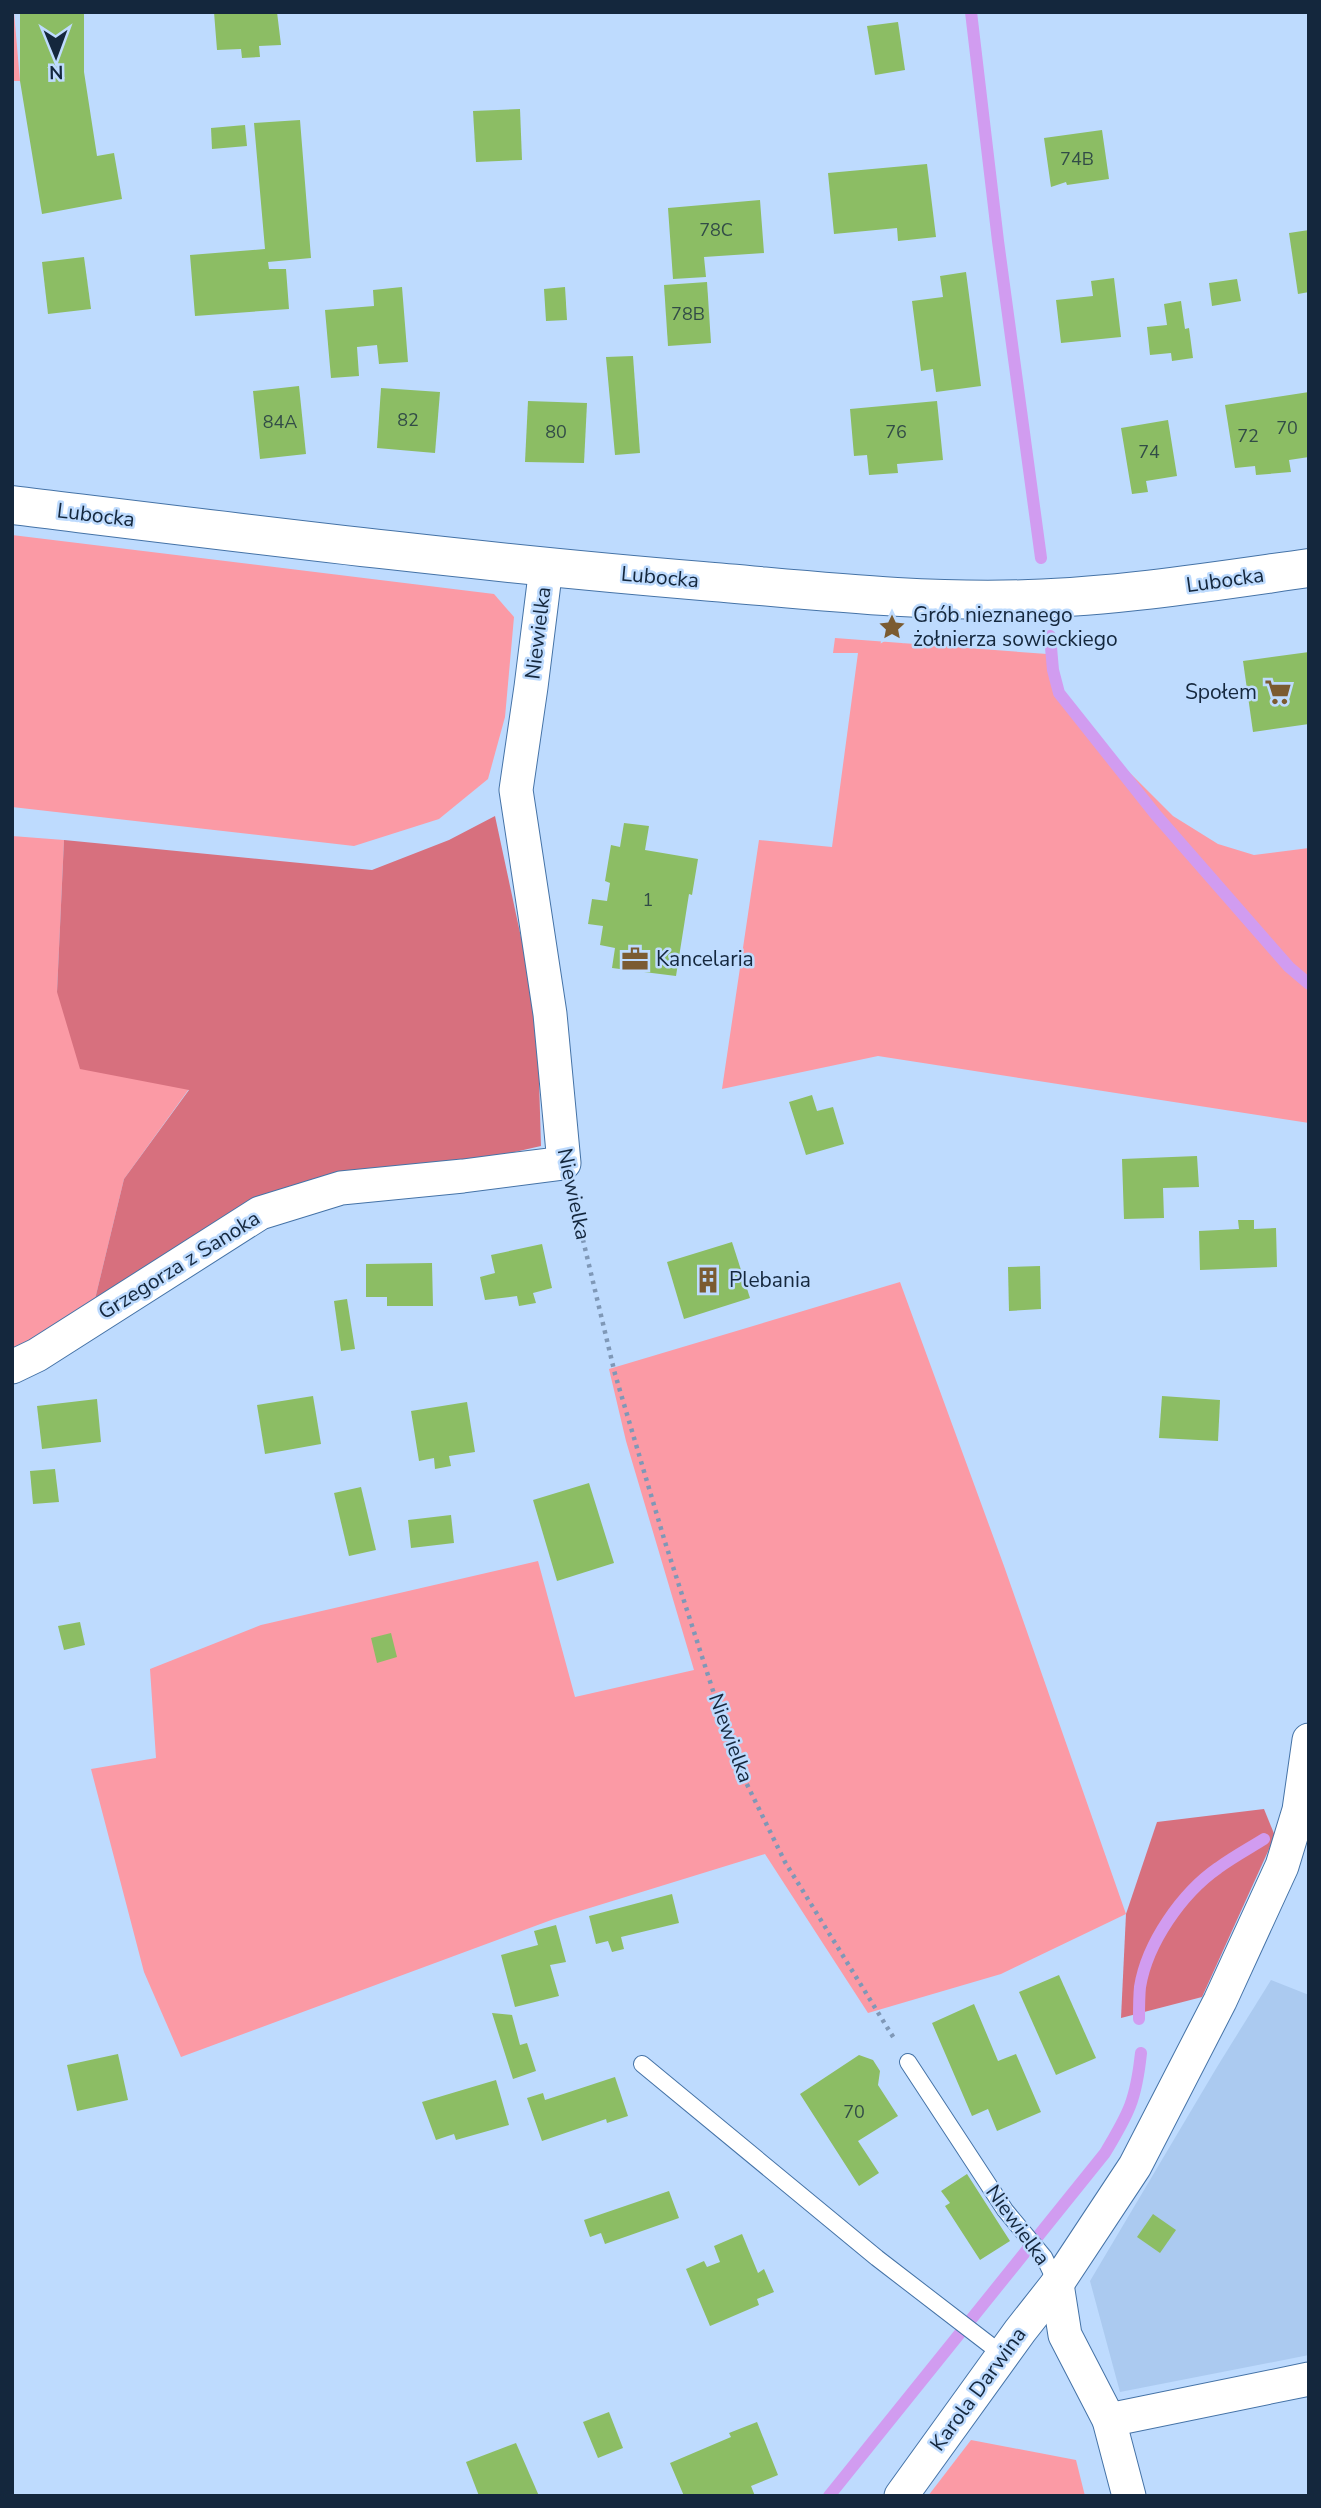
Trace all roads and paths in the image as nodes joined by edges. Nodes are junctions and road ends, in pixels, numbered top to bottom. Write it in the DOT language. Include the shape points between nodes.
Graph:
graph roads {
  1 [pos="12,505"];
  2 [pos="545,567"];
  3 [pos="1309,568"];
  4 [pos="564,1163"];
  5 [pos="12,1367"];
  6 [pos="1309,1740"];
  7 [pos="908,2062"];
  8 [pos="642,2064"];
  9 [pos="1057,2284"];
  10 [pos="991,2345"];
  11 [pos="1309,2379"];
  12 [pos="1109,2420"];
  13 [pos="901,2496"];
  14 [pos="1129,2496"];
  1 -- 2 [label="street, Lubocka"];
  2 -- 3 [label="street, Lubocka" via="956,600 1140,592"];
  2 -- 4 [label="street, Niewielka" via="516,790 550,1014"];
  4 -- 5 [label="street, Grzegorza z Sanoka" via="341,1188 260,1213"];
  4 -- 7 [label="path, Niewielka" via="615,1374 736,1762 785,1862"];
  6 -- 9 [label="street, Niewielka" via="1299,1810 1282,1866 1220,2001 1135,2166"];
  7 -- 9 [label="lane, Niewielka" via="1005,2210 1037,2247"];
  8 -- 10 [label="lane" via="855,2240"];
  9 -- 10 [label="street, Karola Darwina"];
  9 -- 12 [label="street" via="1065,2335"];
  10 -- 13 [label="street, Karola Darwina"];
  11 -- 12 [label="street"];
  12 -- 14 [label="street"];
}
